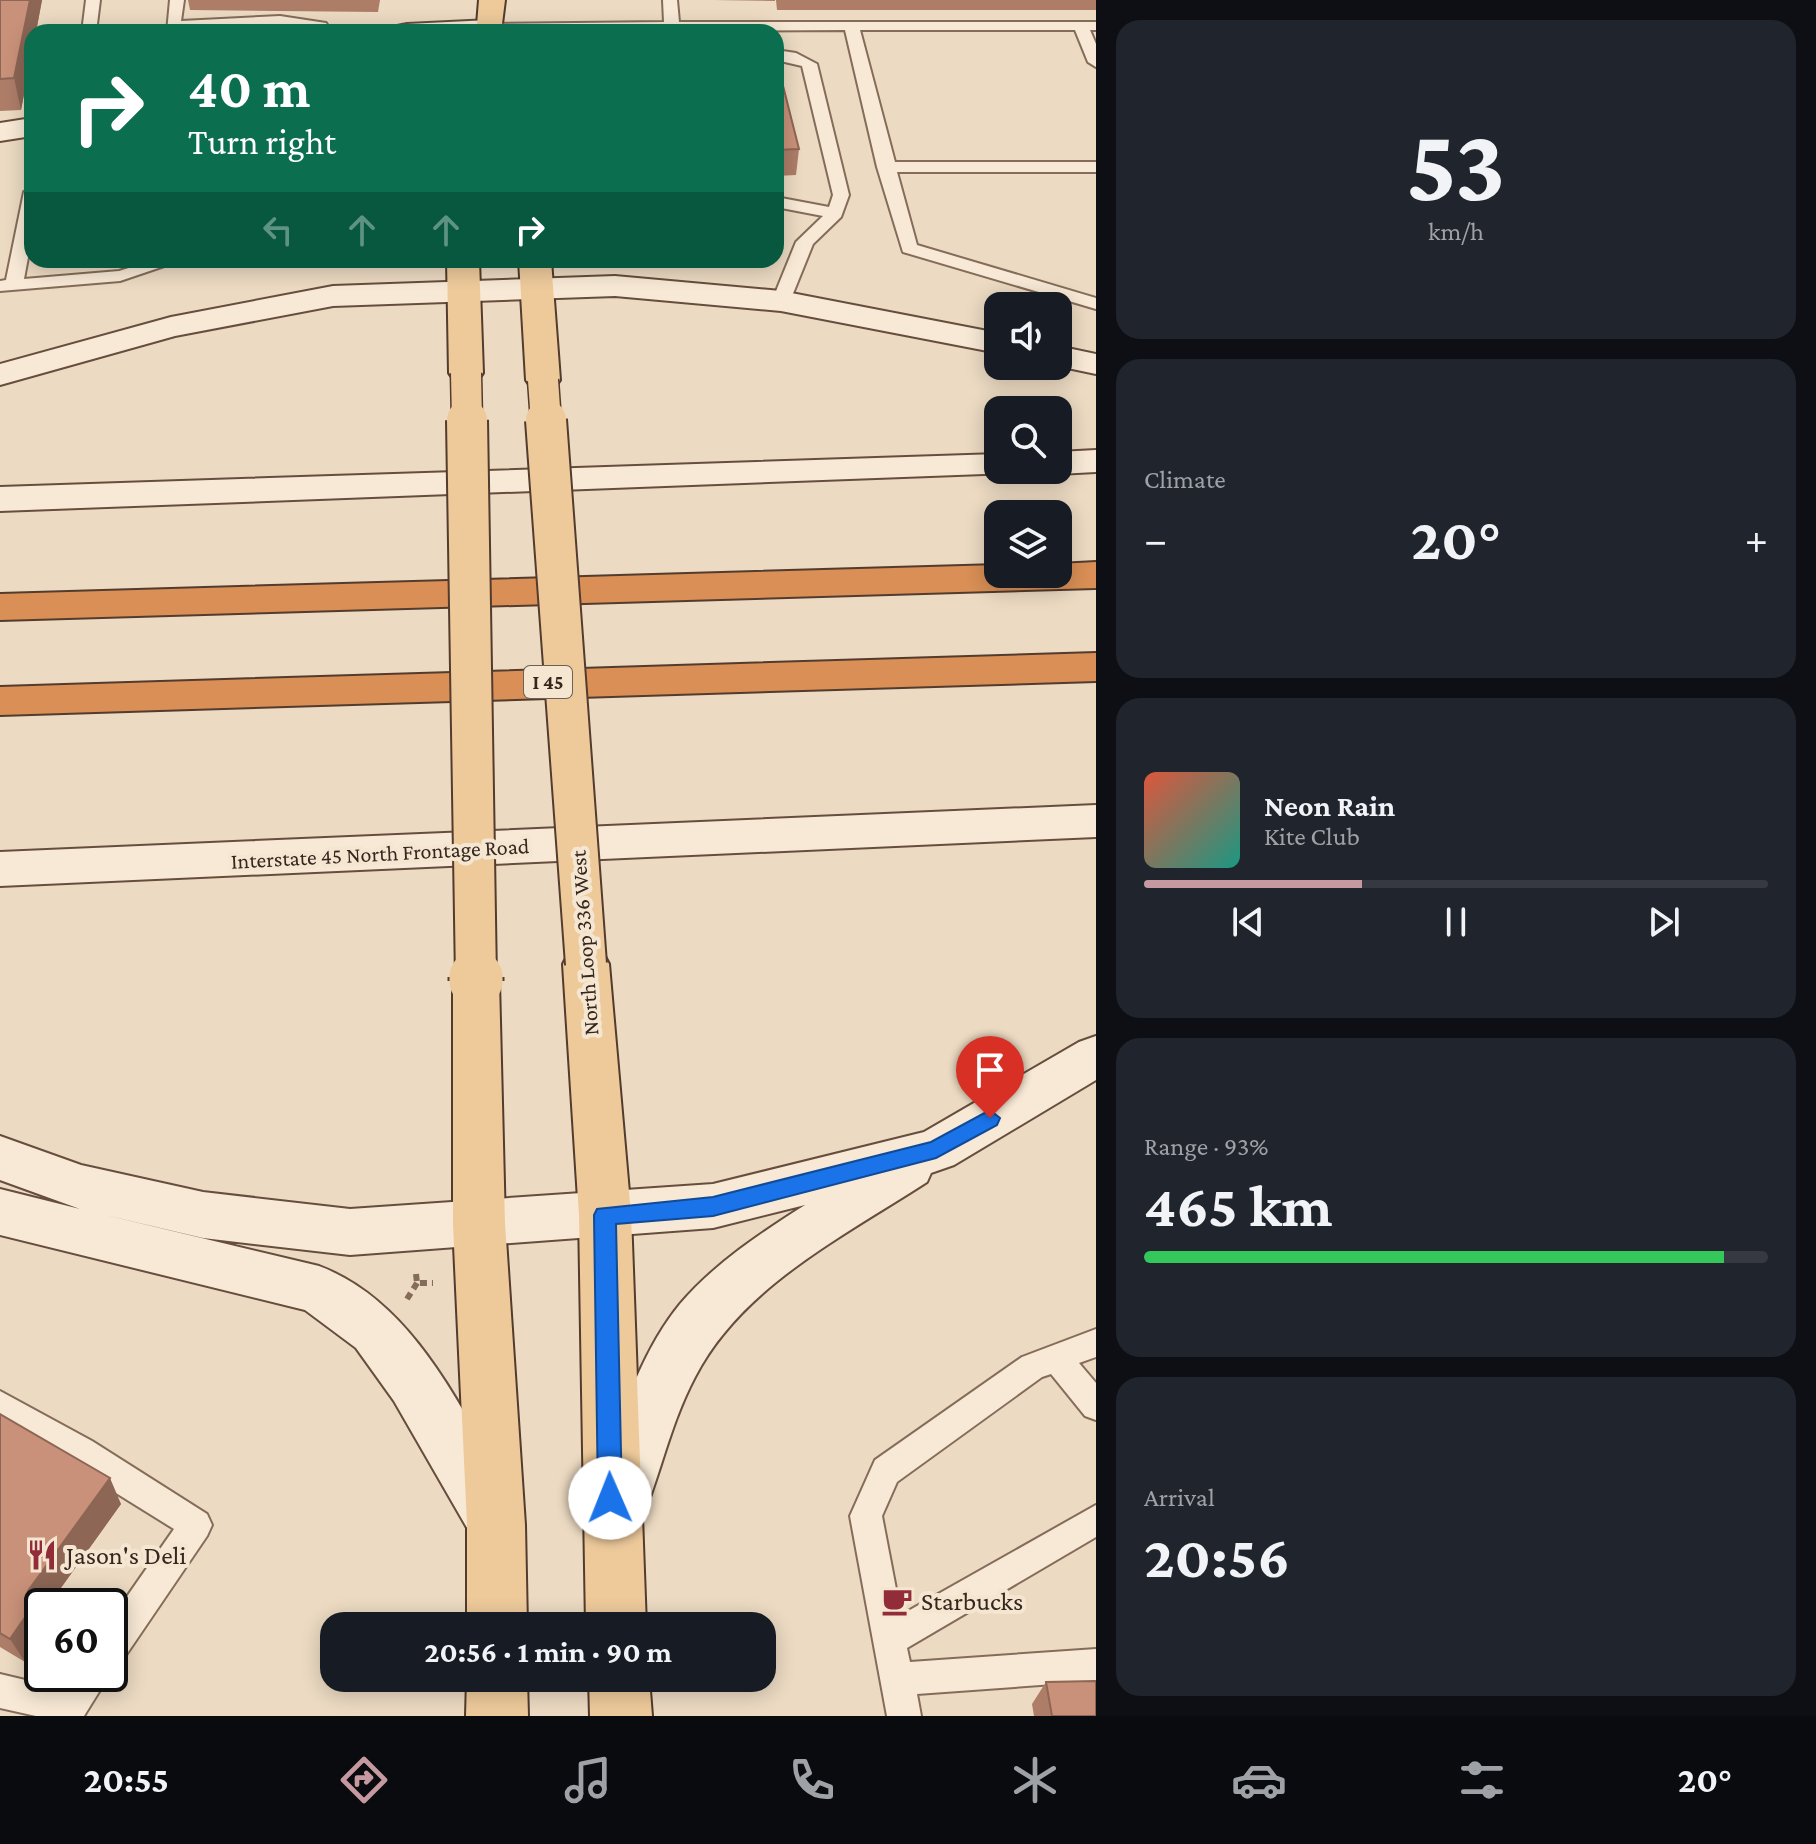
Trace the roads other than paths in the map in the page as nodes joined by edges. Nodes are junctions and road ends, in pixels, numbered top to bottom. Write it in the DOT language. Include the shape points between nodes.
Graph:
graph roads {
  1 [pos="93,0"];
  2 [pos="177,0"];
  3 [pos="492,0"];
  4 [pos="670,0"];
  5 [pos="90,24"];
  6 [pos="175,24"];
  7 [pos="233,24"];
  8 [pos="307,24"];
  9 [pos="490,24"];
  10 [pos="672,24"];
  11 [pos="784,26"];
  12 [pos="851,26"];
  13 [pos="1088,26"];
  14 [pos="784,56"];
  15 [pos="1096,62"];
  16 [pos="24,128"];
  17 [pos="0,132"];
  18 [pos="885,167"];
  19 [pos="1096,167"];
  20 [pos="784,203"];
  21 [pos="835,213"];
  22 [pos="24,222"];
  23 [pos="146,268"];
  24 [pos="382,268"];
  25 [pos="629,268"];
  26 [pos="536,275"];
  27 [pos="464,276"];
  28 [pos="7,286"];
  29 [pos="694,290"];
  30 [pos="333,296"];
  31 [pos="781,301"];
  32 [pos="1096,304"];
  33 [pos="984,340"];
  34 [pos="1072,359"];
  35 [pos="1096,364"];
  36 [pos="0,375"];
  37 [pos="1096,461"];
  38 [pos="1072,462"];
  39 [pos="984,465"];
  40 [pos="0,499"];
  41 [pos="1096,575"];
  42 [pos="0,607"];
  43 [pos="1096,667"];
  44 [pos="0,701"];
  45 [pos="1096,821"];
  46 [pos="0,869"];
  47 [pos="1096,1056"];
  48 [pos="936,1150"];
  49 [pos="0,1158"];
  50 [pos="0,1212"];
  51 [pos="605,1215"];
  52 [pos="479,1224"];
  53 [pos="1096,1343"];
  54 [pos="1057,1358"];
  55 [pos="0,1405"];
  56 [pos="1096,1406"];
  57 [pos="1096,1520"];
  58 [pos="496,1525"];
  59 [pos="611,1527"];
  60 [pos="497,1612"];
  61 [pos="615,1612"];
  62 [pos="128,1623"];
  63 [pos="889,1640"];
  64 [pos="1096,1665"];
  65 [pos="897,1679"];
  66 [pos="0,1691"];
  67 [pos="80,1692"];
  68 [pos="497,1692"];
  69 [pos="620,1692"];
  70 [pos="497,1716"];
  71 [pos="621,1716"];
  72 [pos="904,1716"];
  1 -- 5 [label="lane"];
  2 -- 6 [label="lane"];
  3 -- 9 [label="main road"];
  4 -- 10 [label="lane"];
  7 -- 8 [label="lane"];
  11 -- 12 [label="lane"];
  12 -- 13 [label="lane"];
  12 -- 18 [label="lane"];
  13 -- 15 [label="lane"];
  14 -- 21 [label="lane" via="809,64 841,195"];
  16 -- 17 [label="main road"];
  18 -- 19 [label="lane"];
  18 -- 32 [label="lane" via="909,248"];
  20 -- 21 [label="lane"];
  21 -- 31 [label="lane" via="805,242"];
  22 -- 28 [label="lane"];
  23 -- 28 [label="lane" via="120,276"];
  24 -- 30 [label="main road"];
  25 -- 29 [label="main road"];
  26 -- 27 [label="main road"];
  26 -- 29 [label="main road"];
  26 -- 51 [label="main road, North Loop 336 West, bridge"];
  27 -- 30 [label="main road"];
  27 -- 52 [label="main road, bridge"];
  29 -- 31 [label="main road"];
  30 -- 36 [label="main road" via="171,327"];
  31 -- 33 [label="main road"];
  34 -- 35 [label="main road"];
  37 -- 38 [label="main road"];
  39 -- 40 [label="main road"];
  41 -- 42 [label="highway"];
  43 -- 44 [label="highway, I 45"];
  45 -- 46 [label="main road, Interstate 45 North Frontage Road"];
  47 -- 48 [label="main road"];
  48 -- 51 [label="main road" via="713,1206"];
  48 -- 59 [label="main road" via="744,1277 698,1323 669,1373"];
  49 -- 52 [label="main road" via="81,1187 203,1215 350,1232"];
  50 -- 58 [label="main road" via="319,1290 375,1331 413,1383"];
  51 -- 52 [label="main road"];
  51 -- 59 [label="main road, North Loop 336 West"];
  52 -- 58 [label="main road"];
  53 -- 54 [label="lane"];
  54 -- 56 [label="lane"];
  54 -- 63 [label="lane" via="1032,1367 886,1471 866,1516"];
  55 -- 62 [label="lane" via="196,1525"];
  57 -- 63 [label="lane"];
  58 -- 60 [label="main road"];
  59 -- 61 [label="main road, North Loop 336 West"];
  63 -- 65 [label="lane"];
  64 -- 65 [label="lane"];
  65 -- 72 [label="lane"];
  66 -- 67 [label="lane" via="70,1707"];
  68 -- 70 [label="main road"];
  69 -- 71 [label="main road"];
}
